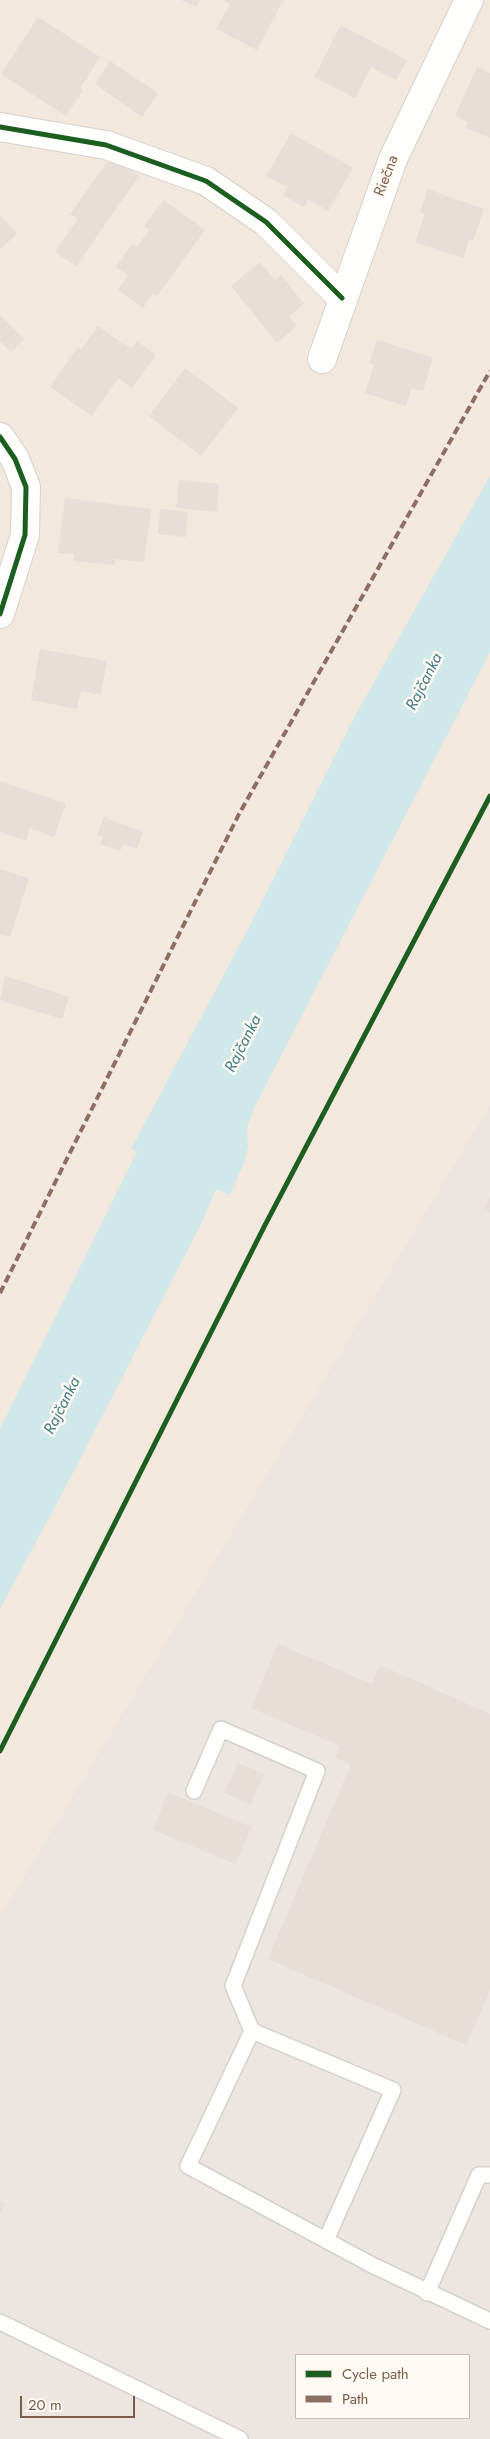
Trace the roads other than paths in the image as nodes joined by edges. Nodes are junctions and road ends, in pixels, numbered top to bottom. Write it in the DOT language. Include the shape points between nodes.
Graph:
graph roads {
  1 [pos="469,0"];
  2 [pos="0,126"];
  3 [pos="342,298"];
  4 [pos="322,359"];
  5 [pos="0,437"];
  6 [pos="0,614"];
  7 [pos="194,1791"];
  8 [pos="252,2031"];
  9 [pos="490,2174"];
  10 [pos="326,2240"];
  11 [pos="427,2293"];
  12 [pos="490,2321"];
  13 [pos="0,2322"];
  14 [pos="240,2439"];
  1 -- 3 [label="street, Riečna" via="392,159"];
  2 -- 3 [label="street" via="106,145 206,181 266,222"];
  3 -- 4 [label="street, Riečna"];
  5 -- 6 [label="street" via="15,459 26,487 25,535"];
  7 -- 8 [label="lane" via="221,1729 317,1771 233,1986"];
  8 -- 10 [label="lane" via="188,2166"];
  8 -- 10 [label="lane" via="393,2090"];
  9 -- 11 [label="lane" via="479,2175"];
  10 -- 11 [label="lane"];
  11 -- 12 [label="lane"];
  13 -- 14 [label="lane"];
}
